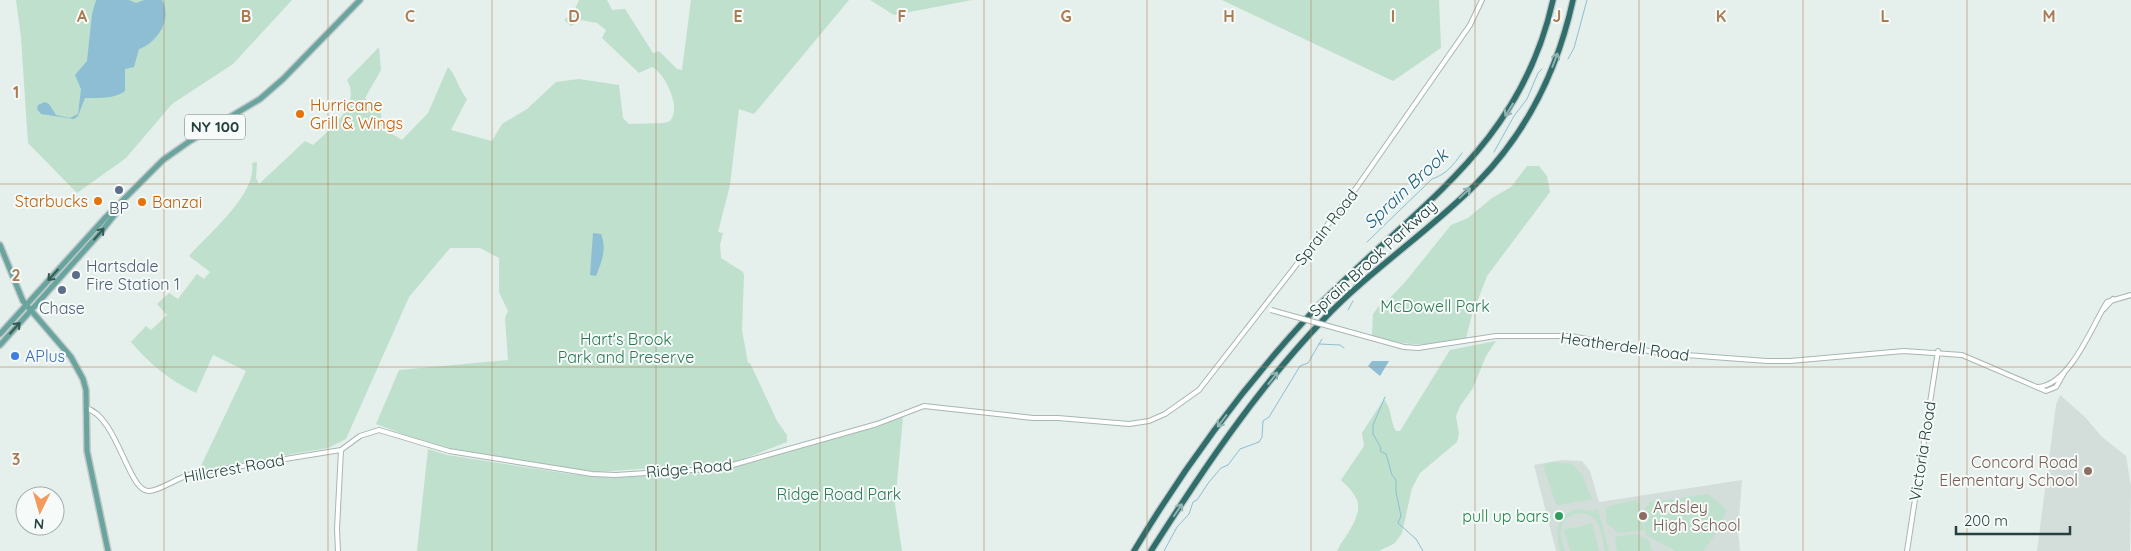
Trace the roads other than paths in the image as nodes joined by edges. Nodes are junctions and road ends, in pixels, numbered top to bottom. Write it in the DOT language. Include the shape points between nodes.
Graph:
graph roads {
  1 [pos="360,0"];
  2 [pos="1482,0"];
  3 [pos="1553,0"];
  4 [pos="1573,0"];
  5 [pos="124,201"];
  6 [pos="0,245"];
  7 [pos="2131,296"];
  8 [pos="26,305"];
  9 [pos="1263,307"];
  10 [pos="31,311"];
  11 [pos="0,334"];
  12 [pos="0,345"];
  13 [pos="1938,351"];
  14 [pos="86,408"];
  15 [pos="1139,423"];
  16 [pos="341,450"];
  17 [pos="108,551"];
  18 [pos="338,551"];
  19 [pos="1134,551"];
  20 [pos="1152,551"];
  21 [pos="1907,551"];
  1 -- 5 [label="main road, NY 100" via="260,99 173,152"];
  2 -- 9 [label="street, Sprain Road" via="1470,25 1362,180"];
  3 -- 19 [label="highway, Sprain Brook Parkway, one-way" via="1531,67 1493,134 1452,180 1349,275 1287,340 1209,438"];
  20 -- 4 [label="highway, Sprain Brook Parkway, one-way" via="1234,430 1307,337 1361,282 1467,192 1505,151 1548,79 1563,40"];
  5 -- 8 [label="main road, NY 100, one-way"];
  10 -- 5 [label="main road, NY 100, one-way" via="113,218"];
  6 -- 8 [label="main road"];
  7 -- 13 [label="street, Heatherdell Road" via="2107,302 2056,387 2046,391 1962,354"];
  8 -- 10 [label="main road"];
  8 -- 11 [label="main road, NY 100"];
  9 -- 13 [label="street, Heatherdell Road, bridge" via="1404,347 1427,348 1496,336 1571,336 1659,352 1767,361"];
  9 -- 15 [label="street, Sprain Road" via="1198,390 1165,414"];
  12 -- 10 [label="main road, NY 100, one-way"];
  10 -- 14 [label="main road" via="78,367 86,390"];
  13 -- 21 [label="street, Victoria Road"];
  14 -- 16 [label="street, Hillcrest Road" via="98,416 117,441 137,486 144,491 192,474"];
  14 -- 17 [label="main road" via="87,451"];
  15 -- 16 [label="street, Ridge Road" via="1033,418 924,406 877,424 729,466 616,475 478,457 379,430 366,433"];
  16 -- 18 [label="street"];
}
